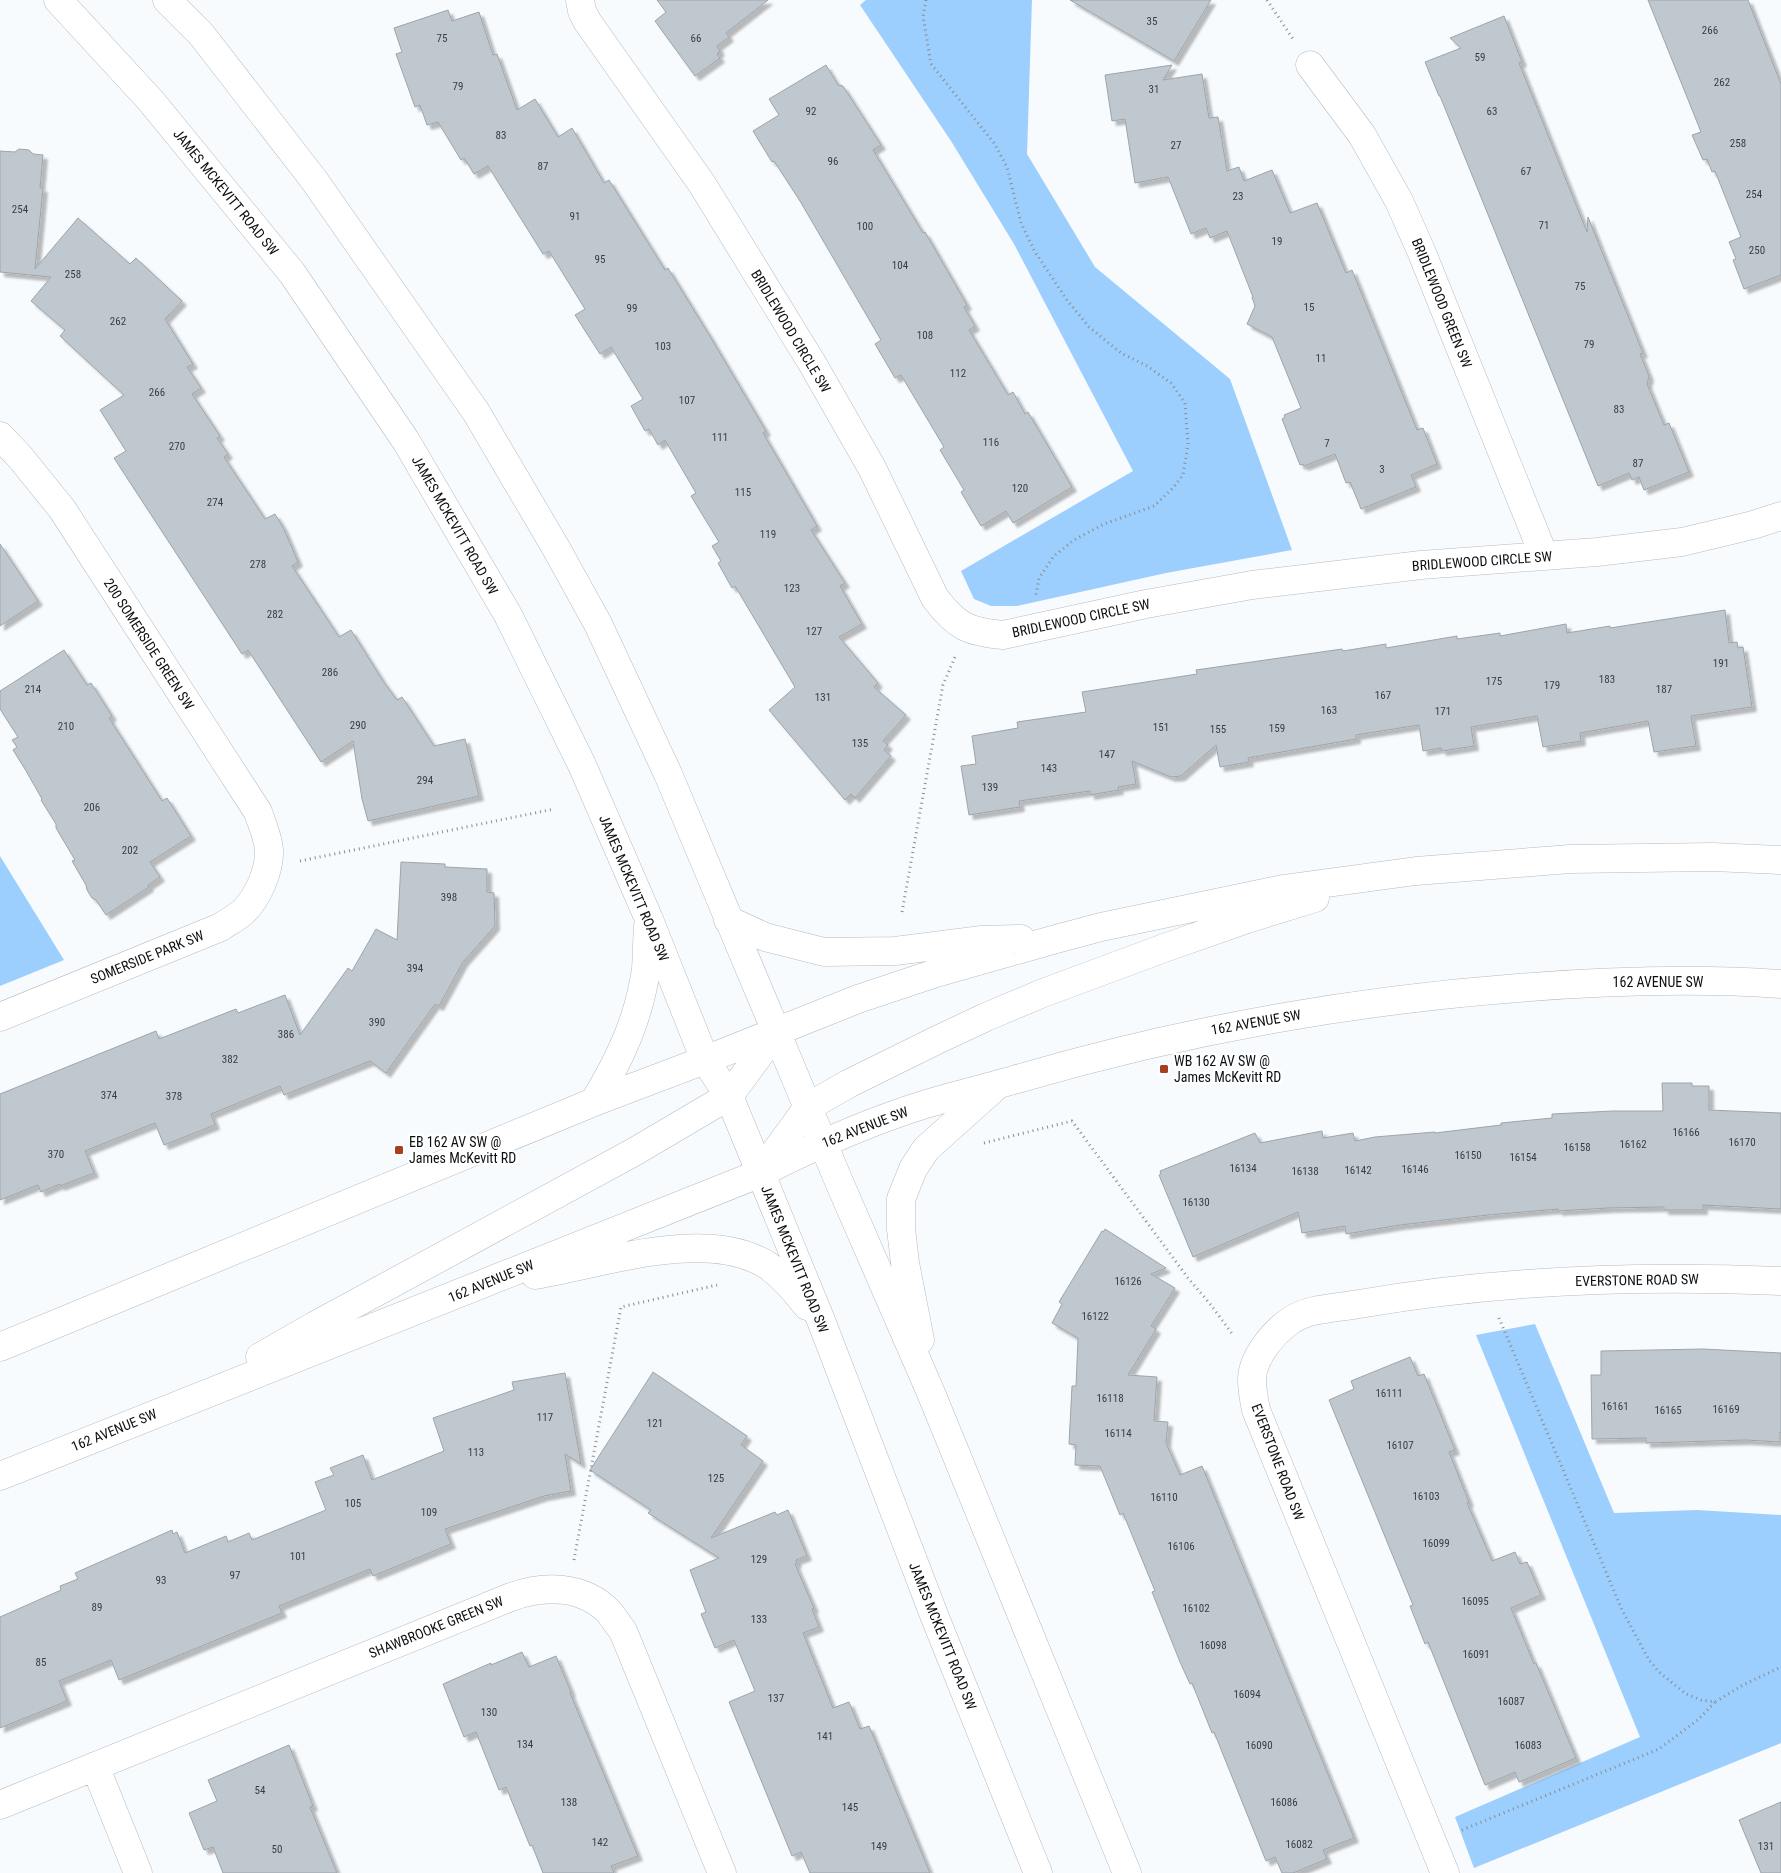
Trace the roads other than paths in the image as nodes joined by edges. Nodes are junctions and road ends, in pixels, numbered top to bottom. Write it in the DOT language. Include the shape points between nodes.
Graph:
graph roads {
  1 [pos="58,0"];
  2 [pos="167,0"];
  3 [pos="185,0"];
  4 [pos="580,0"];
  5 [pos="201,34"];
  6 [pos="1310,65"];
  7 [pos="0,436"];
  8 [pos="1781,516"];
  9 [pos="1544,556"];
  10 [pos="1781,860"];
  11 [pos="266,867"];
  12 [pos="1398,873"];
  13 [pos="648,917"];
  14 [pos="728,920"];
  15 [pos="1056,939"];
  16 [pos="1781,984"];
  17 [pos="0,1017"];
  18 [pos="776,1032"];
  19 [pos="705,1060"];
  20 [pos="998,1084"];
  21 [pos="729,1096"];
  22 [pos="594,1102"];
  23 [pos="808,1107"];
  24 [pos="823,1142"];
  25 [pos="760,1172"];
  26 [pos="1781,1281"];
  27 [pos="489,1282"];
  28 [pos="822,1322"];
  29 [pos="0,1347"];
  30 [pos="931,1393"];
  31 [pos="183,1402"];
  32 [pos="0,1476"];
  33 [pos="95,1766"];
  34 [pos="0,1805"];
  35 [pos="138,1873"];
  36 [pos="722,1873"];
  37 [pos="1038,1873"];
  38 [pos="1127,1873"];
  39 [pos="1444,1873"];
  1 -- 13 [label="main road, JAMES MCKEVITT ROAD SW" via="151,101 292,273 406,441 508,615 582,766"];
  2 -- 5 [label="main road"];
  3 -- 5 [label="main road"];
  4 -- 9 [label="main road, BRIDLEWOOD CIRCLE SW" via="587,21 702,184 812,363 872,468 935,598 949,616 967,628 1003,635 1252,585 1421,565"];
  5 -- 14 [label="main road" via="314,180 476,412 598,624 668,774"];
  6 -- 9 [label="main road, BRIDLEWOOD GREEN SW" via="1362,135 1399,201"];
  7 -- 11 [label="main road, 200 SOMERSIDE GREEN SW" via="62,509 258,812 269,852"];
  8 -- 9 [label="main road, BRIDLEWOOD CIRCLE SW" via="1682,542"];
  10 -- 12 [label="main road" via="1570,859"];
  11 -- 17 [label="main road, SOMERSIDE PARK SW" via="262,885 244,911 221,927"];
  12 -- 15 [label="main road" via="1283,889"];
  12 -- 23 [label="main road" via="1247,919 1044,993 937,1040"];
  13 -- 19 [label="main road, JAMES MCKEVITT ROAD SW"];
  13 -- 22 [label="main road" via="646,967 632,1028"];
  14 -- 15 [label="main road" via="765,937 824,952 895,951 982,940"];
  14 -- 18 [label="main road"];
  15 -- 18 [label="main road" via="858,999"];
  16 -- 20 [label="main road, 162 AVENUE SW" via="1603,982 1361,1004 1234,1025"];
  18 -- 19 [label="main road"];
  18 -- 21 [label="main road"];
  18 -- 23 [label="main road"];
  19 -- 21 [label="main road, JAMES MCKEVITT ROAD SW"];
  19 -- 22 [label="main road"];
  20 -- 24 [label="main road, 162 AVENUE SW" via="926,1104"];
  20 -- 30 [label="main road" via="926,1149 913,1169 901,1199 905,1263"];
  21 -- 25 [label="main road, JAMES MCKEVITT ROAD SW"];
  21 -- 31 [label="main road"];
  22 -- 29 [label="main road"];
  23 -- 24 [label="main road"];
  23 -- 25 [label="main road"];
  24 -- 25 [label="main road, 162 AVENUE SW"];
  24 -- 30 [label="main road"];
  25 -- 27 [label="main road, 162 AVENUE SW"];
  25 -- 28 [label="main road, JAMES MCKEVITT ROAD SW"];
  26 -- 39 [label="main road, EVERSTONE ROAD SW" via="1657,1278 1572,1281 1420,1294 1309,1313 1291,1320 1264,1346 1252,1378 1256,1410"];
  27 -- 28 [label="main road" via="657,1251 695,1248 732,1251 768,1266 790,1284"];
  27 -- 31 [label="main road, 162 AVENUE SW"];
  28 -- 37 [label="main road, JAMES MCKEVITT ROAD SW" via="936,1620"];
  30 -- 38 [label="main road"];
  31 -- 32 [label="main road, 162 AVENUE SW"];
  33 -- 34 [label="main road, SHAWBROOKE GREEN SW"];
  33 -- 35 [label="main road"];
  33 -- 36 [label="main road, SHAWBROOKE GREEN SW" via="511,1597 545,1589 570,1590 590,1598 608,1611 623,1631"];
}
